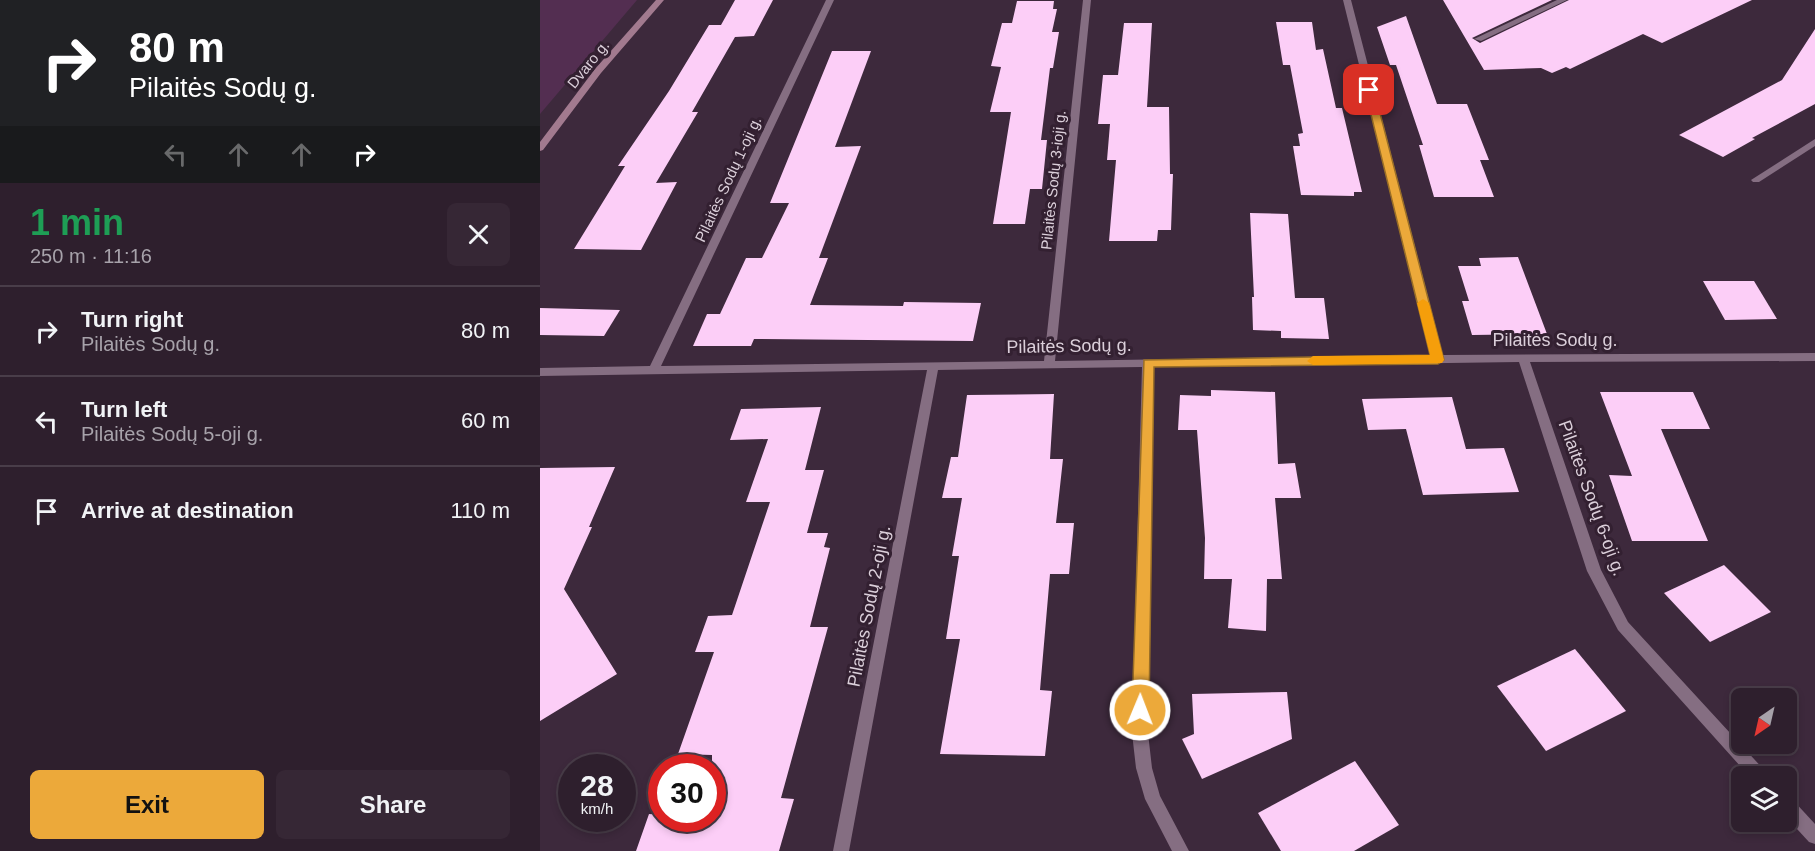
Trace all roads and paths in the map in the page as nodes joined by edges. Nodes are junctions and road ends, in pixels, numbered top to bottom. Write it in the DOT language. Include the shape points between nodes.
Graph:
graph roads {
  1 [pos="660,0"];
  2 [pos="830,0"];
  3 [pos="1087,0"];
  4 [pos="1347,0"];
  5 [pos="1563,0"];
  6 [pos="1478,39"];
  7 [pos="1815,142"];
  8 [pos="540,148"];
  9 [pos="1756,180"];
  10 [pos="1815,357"];
  11 [pos="1523,358"];
  12 [pos="1438,360"];
  13 [pos="1148,363"];
  14 [pos="1049,364"];
  15 [pos="933,367"];
  16 [pos="654,370"];
  17 [pos="540,372"];
  18 [pos="1750,766"];
  19 [pos="1797,817"];
  20 [pos="1815,836"];
  21 [pos="841,851"];
  22 [pos="1180,851"];
  1 -- 8 [label="main road, Dvaro g." via="598,71"];
  2 -- 16 [label="street, Pilaitės Sodų 1-oji g."];
  3 -- 14 [label="street, Pilaitės Sodų 3-ioji g."];
  4 -- 12 [label="street"];
  5 -- 6 [label="street"];
  7 -- 9 [label="street"];
  10 -- 11 [label="street, Pilaitės Sodų g."];
  11 -- 12 [label="street, Pilaitės Sodų g."];
  11 -- 18 [label="street, Pilaitės Sodų 6-oji g." via="1594,571 1623,626"];
  12 -- 13 [label="street, Pilaitės Sodų g."];
  13 -- 14 [label="street, Pilaitės Sodų g."];
  13 -- 22 [label="street" via="1140,733 1153,799"];
  14 -- 15 [label="street, Pilaitės Sodų g."];
  15 -- 16 [label="street, Pilaitės Sodų g."];
  15 -- 21 [label="street, Pilaitės Sodų 2-oji g."];
  16 -- 17 [label="street, Pilaitės Sodų g."];
  19 -- 20 [label="street"];
}
